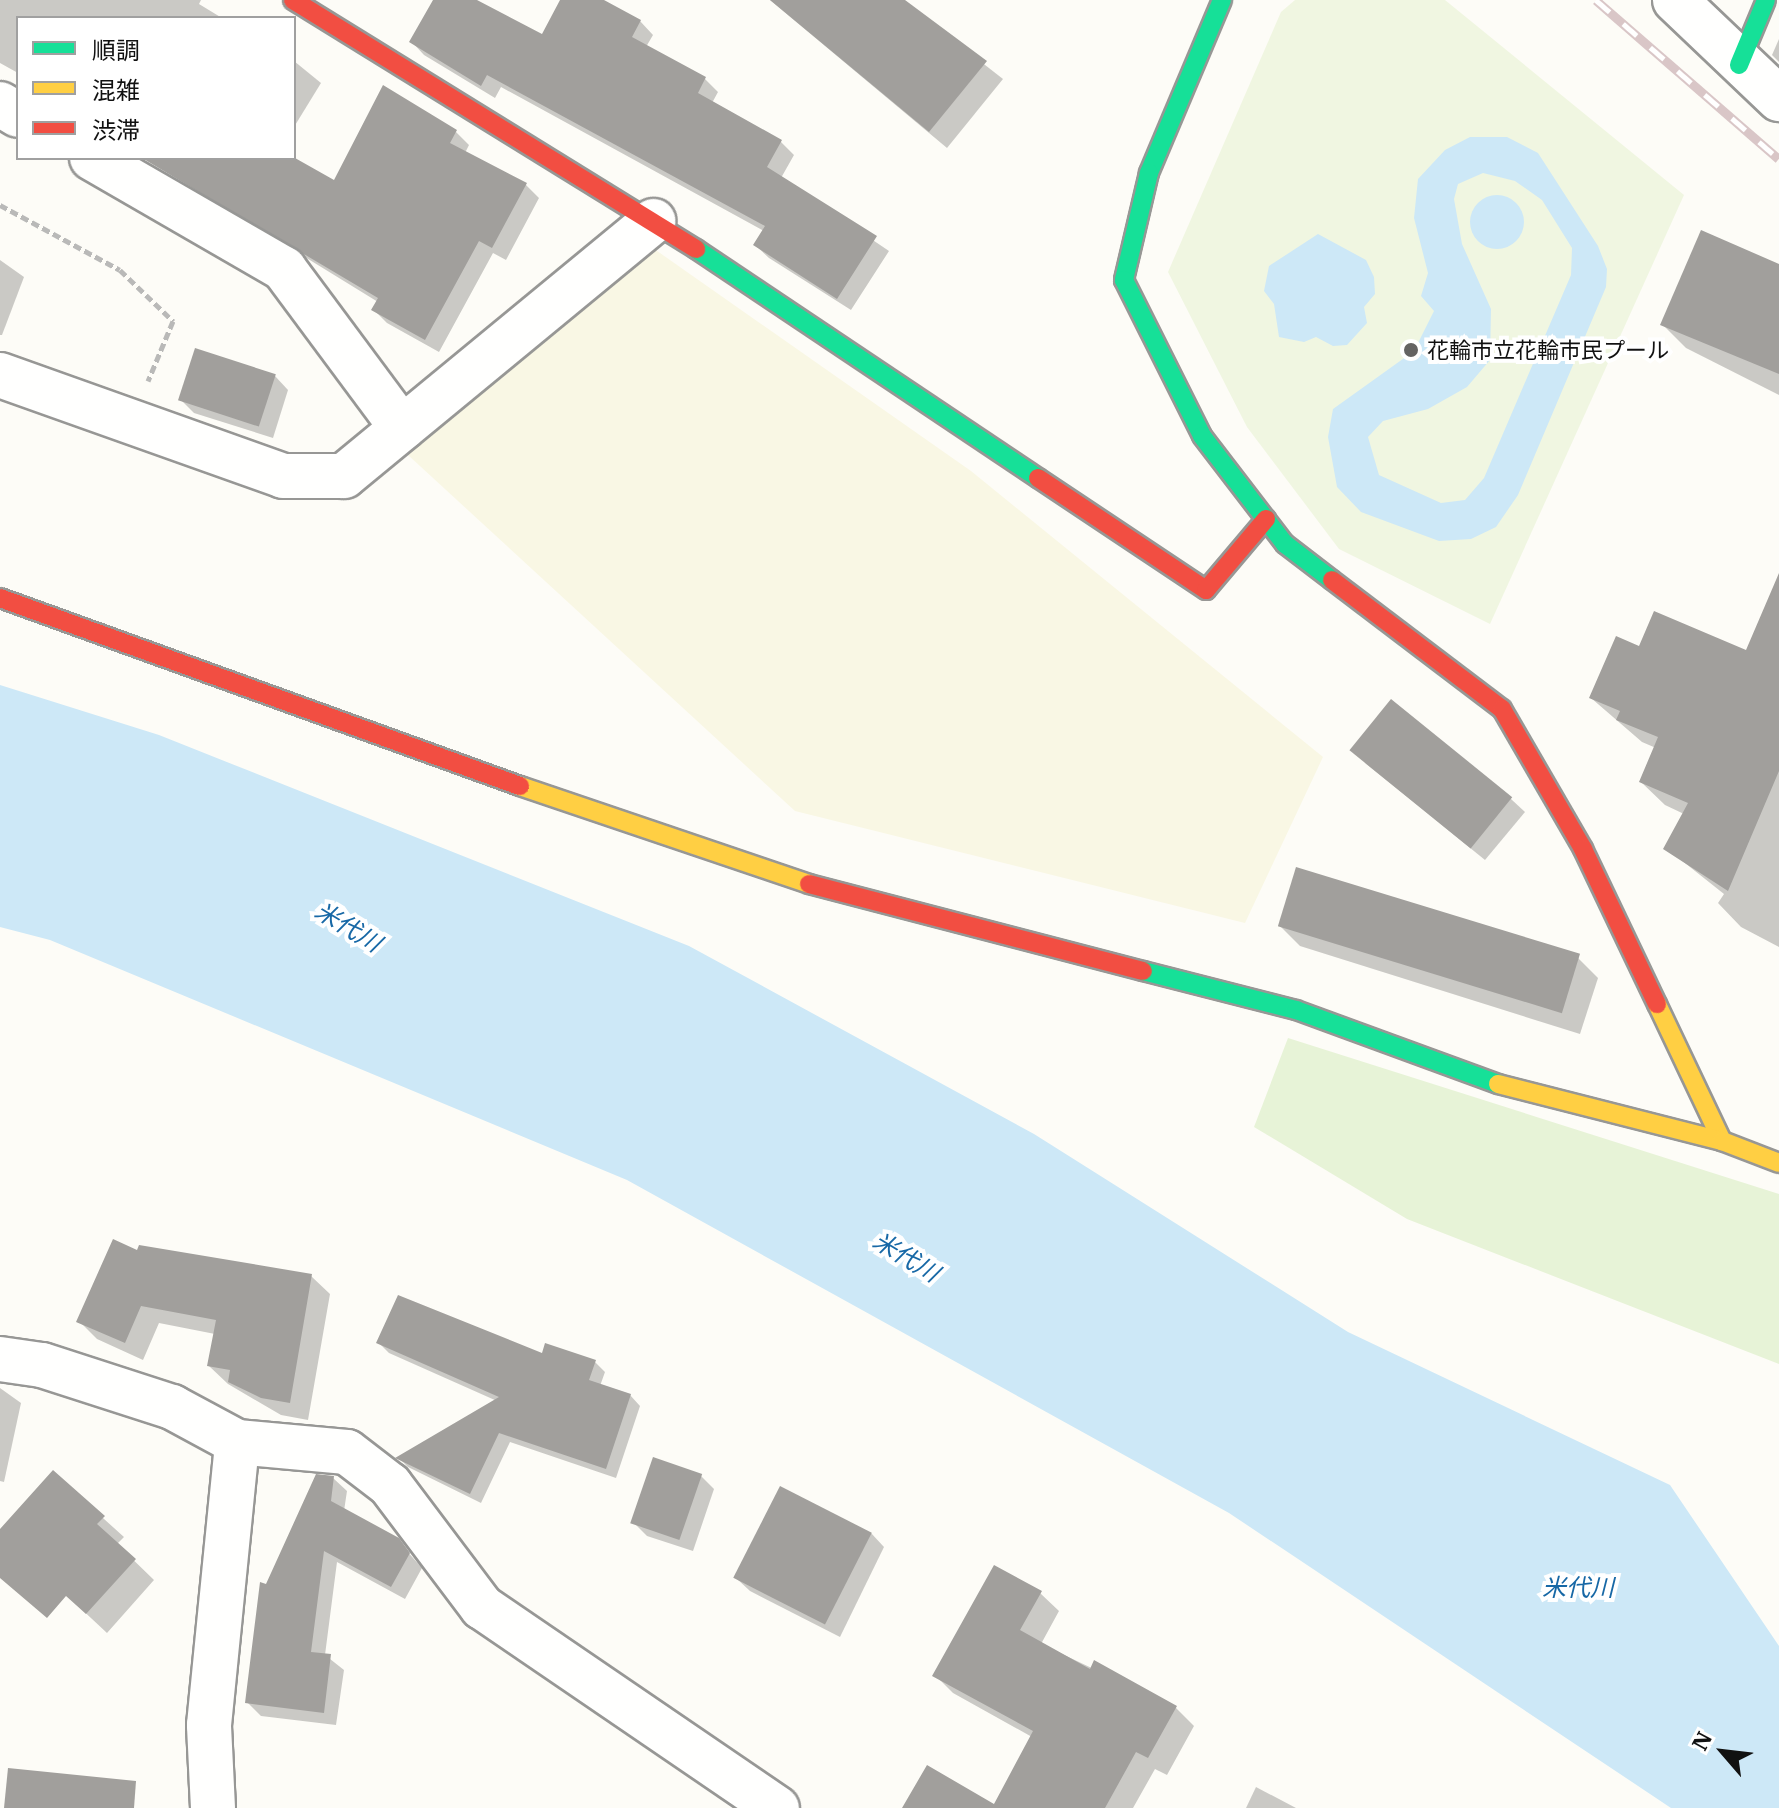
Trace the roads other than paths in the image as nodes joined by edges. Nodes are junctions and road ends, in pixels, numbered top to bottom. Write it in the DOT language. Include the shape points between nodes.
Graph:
graph roads {
  1 [pos="293,0"];
  2 [pos="1222,0"];
  3 [pos="1675,0"];
  4 [pos="1766,0"];
  5 [pos="1739,65"];
  6 [pos="1779,99"];
  7 [pos="95,160"];
  8 [pos="653,221"];
  9 [pos="0,375"];
  10 [pos="402,428"];
  11 [pos="1266,519"];
  12 [pos="0,598"];
  13 [pos="1722,1141"];
  14 [pos="1779,1163"];
  15 [pos="0,1359"];
  16 [pos="237,1442"];
  17 [pos="213,1808"];
  18 [pos="777,1808"];
  1 -- 8 [label="street"];
  2 -- 11 [label="street" via="1149,173 1124,280 1202,436"];
  3 -- 5 [label="street"];
  4 -- 5 [label="street"];
  5 -- 6 [label="street"];
  7 -- 10 [label="street" via="284,269"];
  8 -- 10 [label="street"];
  8 -- 11 [label="street" via="1206,590"];
  9 -- 10 [label="street" via="283,476 344,476"];
  11 -- 13 [label="street" via="1285,544 1502,709 1583,849"];
  12 -- 13 [label="street" via="459,765 814,886 1296,1010 1501,1085"];
  13 -- 14 [label="street"];
  15 -- 16 [label="street" via="42,1365 172,1407"];
  16 -- 17 [label="street" via="209,1725"];
  16 -- 18 [label="street" via="347,1452 390,1485 482,1607"];
}
